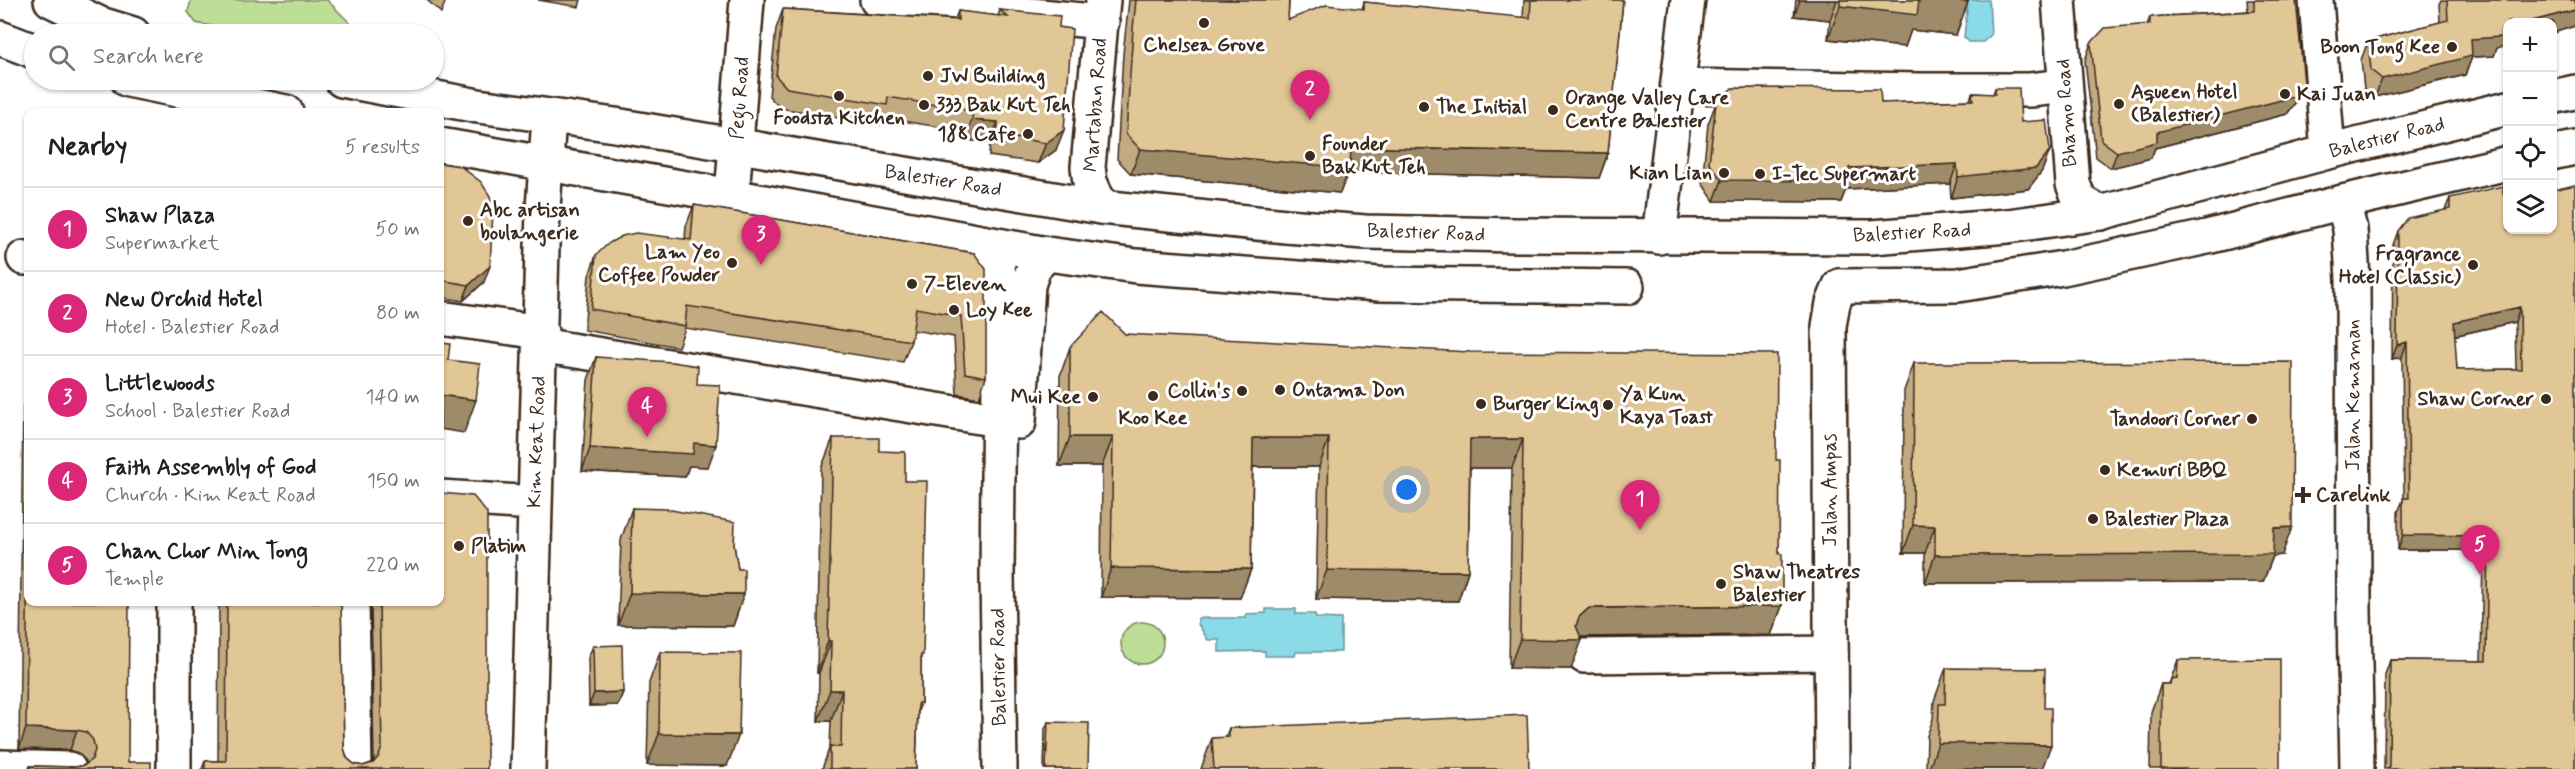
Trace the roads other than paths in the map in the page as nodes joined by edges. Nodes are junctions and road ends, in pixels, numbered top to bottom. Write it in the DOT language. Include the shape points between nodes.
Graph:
graph roads {
  1 [pos="51,0"];
  2 [pos="747,0"];
  3 [pos="877,0"];
  4 [pos="1688,0"];
  5 [pos="2059,0"];
  6 [pos="2316,0"];
  7 [pos="926,2"];
  8 [pos="1102,11"];
  9 [pos="100,24"];
  10 [pos="0,38"];
  11 [pos="24,47"];
  12 [pos="1678,86"];
  13 [pos="2065,86"];
  14 [pos="177,90"];
  15 [pos="394,90"];
  16 [pos="266,108"];
  17 [pos="2503,109"];
  18 [pos="549,116"];
  19 [pos="444,146"];
  20 [pos="736,147"];
  21 [pos="2575,148"];
  22 [pos="2328,152"];
  23 [pos="2557,152"];
  24 [pos="547,164"];
  25 [pos="2503,165"];
  26 [pos="732,196"];
  27 [pos="2343,202"];
  28 [pos="1101,207"];
  29 [pos="2100,213"];
  30 [pos="1659,237"];
  31 [pos="988,244"];
  32 [pos="1047,254"];
  33 [pos="1627,287"];
  34 [pos="444,319"];
  35 [pos="541,338"];
  36 [pos="998,420"];
  37 [pos="444,497"];
  38 [pos="536,503"];
  39 [pos="174,606"];
  40 [pos="352,606"];
  41 [pos="1831,653"];
  42 [pos="1584,656"];
  43 [pos="0,767"];
  44 [pos="69,769"];
  45 [pos="174,769"];
  46 [pos="355,769"];
  47 [pos="528,769"];
  48 [pos="1000,769"];
  49 [pos="1017,769"];
  50 [pos="1832,769"];
  51 [pos="2357,769"];
  1 -- 9 [label="main road"];
  2 -- 20 [label="main road, Pegu Road"];
  3 -- 7 [label="main road"];
  4 -- 12 [label="main road"];
  5 -- 13 [label="main road, Bhamo Road"];
  6 -- 22 [label="main road"];
  7 -- 8 [label="main road"];
  8 -- 28 [label="main road, Martaban Road" via="1088,167"];
  10 -- 11 [label="main road"];
  12 -- 13 [label="main road" via="1921,90 2030,90"];
  12 -- 30 [label="main road"];
  13 -- 29 [label="main road, Bhamo Road" via="2073,184 2080,201"];
  14 -- 16 [label="main road"];
  15 -- 18 [label="main road, Balestier Road"];
  17 -- 22 [label="main road, Balestier Road"];
  18 -- 20 [label="main road, Balestier Road"];
  18 -- 24 [label="main road, Kim Keat Road"];
  19 -- 24 [label="main road"];
  20 -- 26 [label="main road, Pegu Road"];
  20 -- 28 [label="main road, Balestier Road"];
  21 -- 23 [label="main road"];
  22 -- 29 [label="main road, Balestier Road"];
  24 -- 26 [label="main road"];
  24 -- 35 [label="main road, Kim Keat Road"];
  25 -- 27 [label="main road"];
  26 -- 31 [label="main road"];
  27 -- 41 [label="main road, Jalan Ampas" via="2063,268 1958,285 1840,286 1828,326"];
  27 -- 51 [label="main road, Jalan Kemaman" via="2350,229 2353,279"];
  28 -- 30 [label="main road, Balestier Road" via="1365,232"];
  29 -- 30 [label="main road, Balestier Road" via="2008,226 1872,237"];
  31 -- 32 [label="main road"];
  31 -- 36 [label="main road, Balestier Road" via="1000,279"];
  32 -- 33 [label="main road" via="1136,266 1379,284"];
  32 -- 49 [label="main road, Balestier Road" via="1034,267 1028,285 1018,429"];
  34 -- 35 [label="main road"];
  35 -- 36 [label="main road"];
  35 -- 38 [label="main road, Kim Keat Road"];
  36 -- 48 [label="main road, Balestier Road"];
  37 -- 38 [label="main road"];
  38 -- 47 [label="main road, Kim Keat Road"];
  39 -- 45 [label="main road"];
  40 -- 46 [label="main road"];
  41 -- 42 [label="main road"];
  41 -- 50 [label="main road, Jalan Ampas"];
  43 -- 44 [label="main road"];
}
